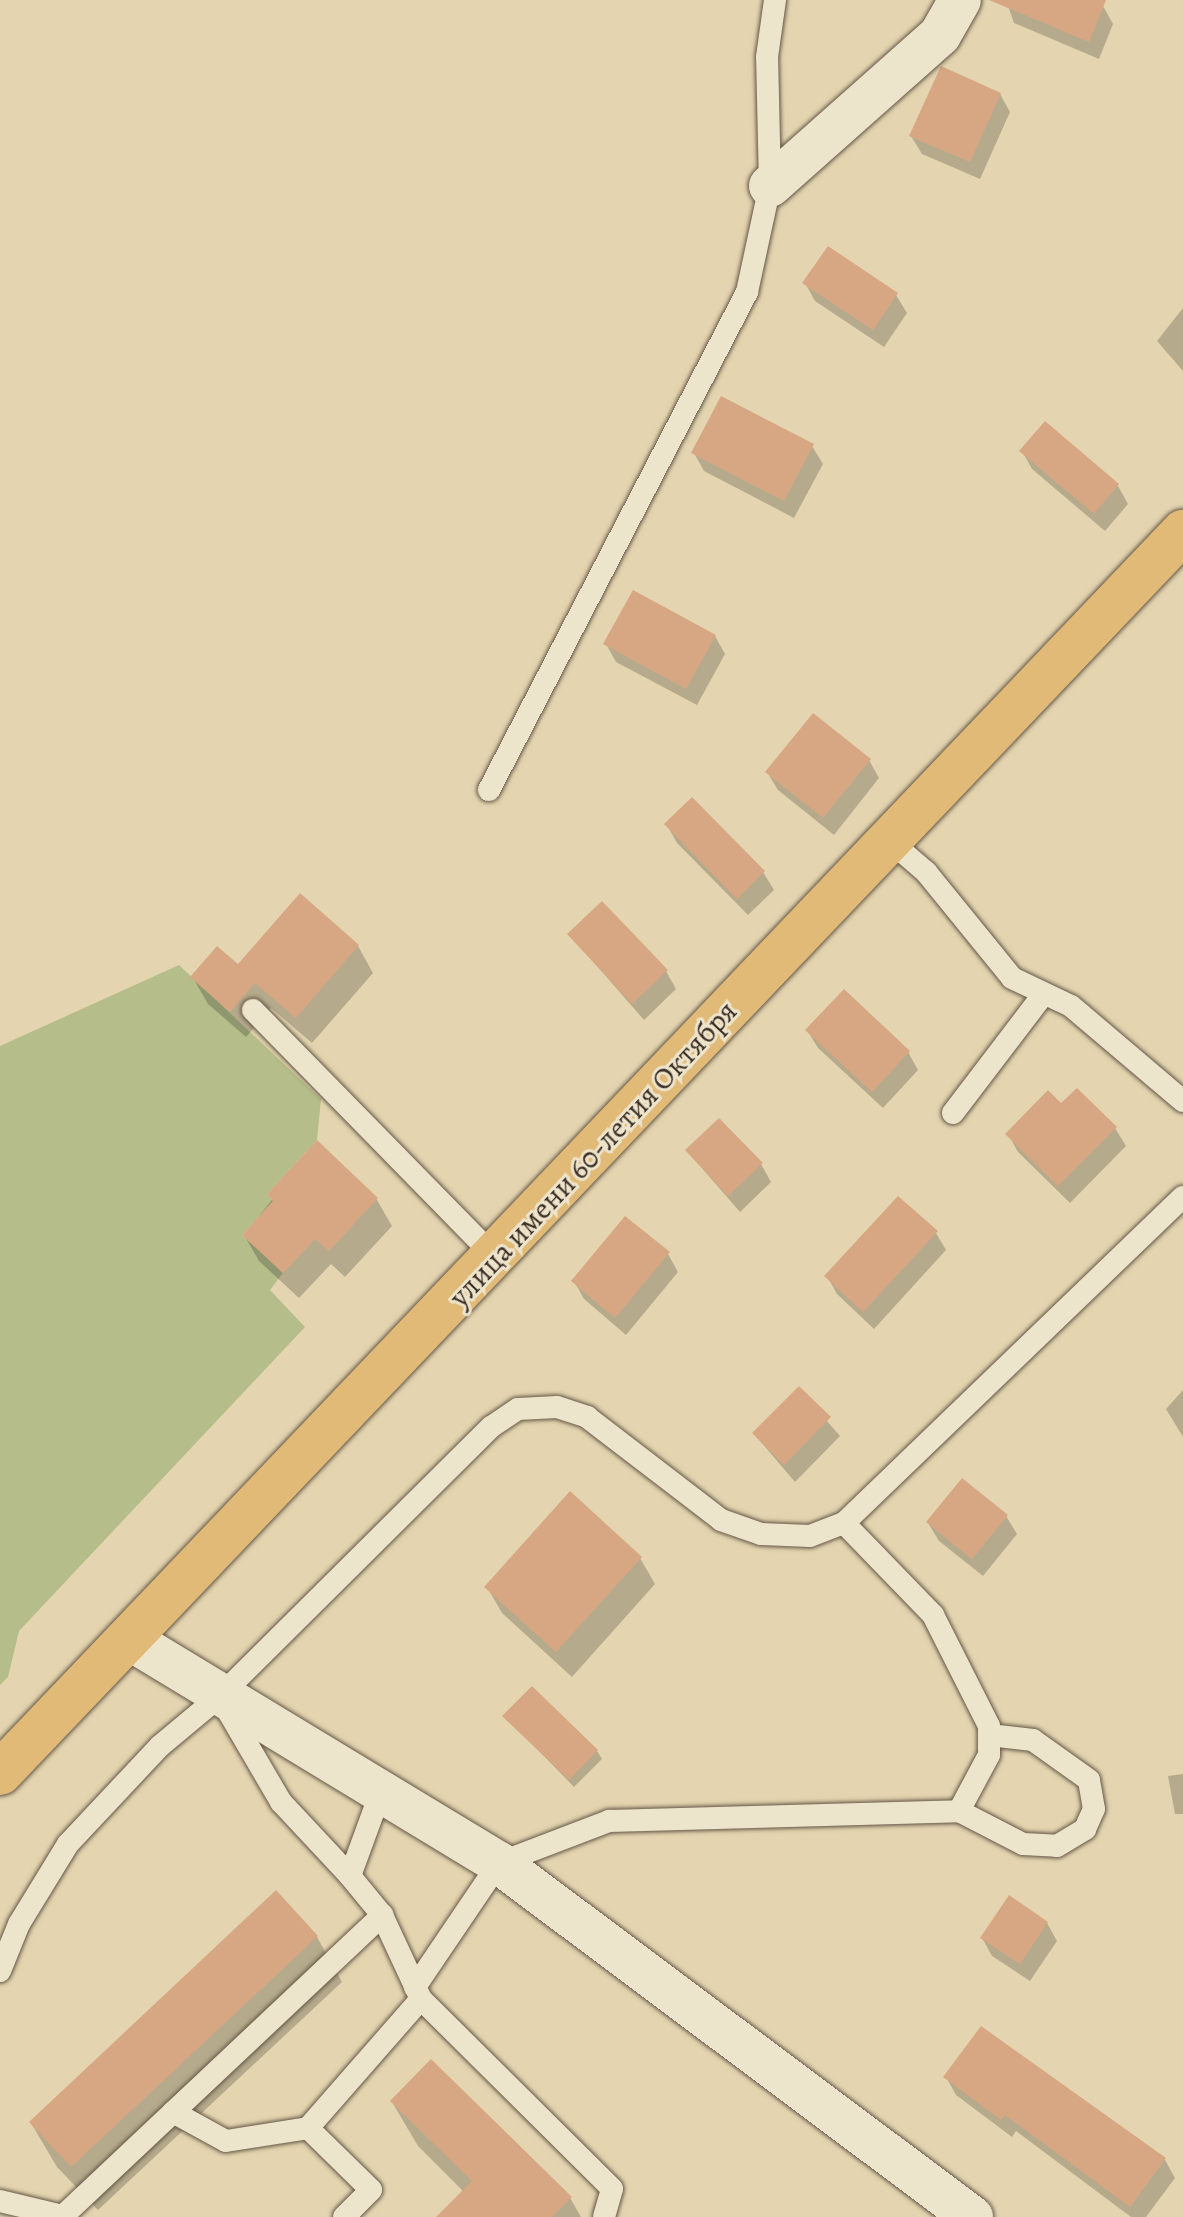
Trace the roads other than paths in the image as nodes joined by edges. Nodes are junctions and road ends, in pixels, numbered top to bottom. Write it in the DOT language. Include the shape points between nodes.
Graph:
graph roads {
  1 [pos="775,0"];
  2 [pos="960,0"];
  3 [pos="770,186"];
  4 [pos="1183,532"];
  5 [pos="489,790"];
  6 [pos="890,841"];
  7 [pos="1043,995"];
  8 [pos="253,1010"];
  9 [pos="1183,1101"];
  10 [pos="953,1113"];
  11 [pos="1183,1197"];
  12 [pos="496,1258"];
  13 [pos="844,1523"];
  14 [pos="129,1639"];
  15 [pos="220,1696"];
  16 [pos="989,1735"];
  17 [pos="0,1773"];
  18 [pos="380,1794"];
  19 [pos="959,1811"];
  20 [pos="499,1863"];
  21 [pos="350,1876"];
  22 [pos="382,1915"];
  23 [pos="0,1971"];
  24 [pos="418,1993"];
  25 [pos="173,2112"];
  26 [pos="308,2128"];
  27 [pos="3,2197"];
  28 [pos="64,2217"];
  29 [pos="344,2217"];
  30 [pos="604,2217"];
  31 [pos="972,2217"];
  1 -- 3 [label="lane" via="767,57"];
  2 -- 3 [label="street" via="940,35"];
  3 -- 5 [label="lane" via="747,292"];
  4 -- 6 [label="main road, улица имени 60-летия Октября"];
  6 -- 7 [label="lane" via="926,872 1012,978"];
  6 -- 12 [label="main road, улица имени 60-летия Октября"];
  7 -- 9 [label="lane" via="1071,1006"];
  7 -- 10 [label="lane"];
  8 -- 12 [label="lane"];
  11 -- 13 [label="lane"];
  12 -- 14 [label="main road, улица имени 60-летия Октября"];
  13 -- 15 [label="lane" via="810,1536 761,1534 721,1520 587,1417 557,1407 518,1409 491,1427"];
  13 -- 16 [label="lane" via="933,1615 972,1684"];
  14 -- 15 [label="street"];
  14 -- 17 [label="main road, улица имени 60-летия Октября"];
  15 -- 18 [label="street"];
  15 -- 21 [label="lane" via="247,1752 281,1802"];
  15 -- 23 [label="lane" via="160,1746 68,1844 19,1924"];
  16 -- 19 [label="lane" via="989,1755"];
  16 -- 19 [label="lane" via="1033,1740 1062,1756 1089,1780 1094,1809 1085,1829 1057,1846 1023,1844"];
  18 -- 20 [label="street"];
  18 -- 21 [label="lane"];
  19 -- 20 [label="lane" via="609,1821"];
  20 -- 24 [label="lane"];
  20 -- 31 [label="street"];
  21 -- 22 [label="lane"];
  22 -- 24 [label="lane"];
  22 -- 25 [label="lane"];
  24 -- 26 [label="lane"];
  24 -- 30 [label="lane" via="612,2189"];
  25 -- 26 [label="lane" via="226,2141"];
  25 -- 28 [label="lane"];
  26 -- 29 [label="lane" via="371,2190"];
  27 -- 28 [label="lane"];
}
